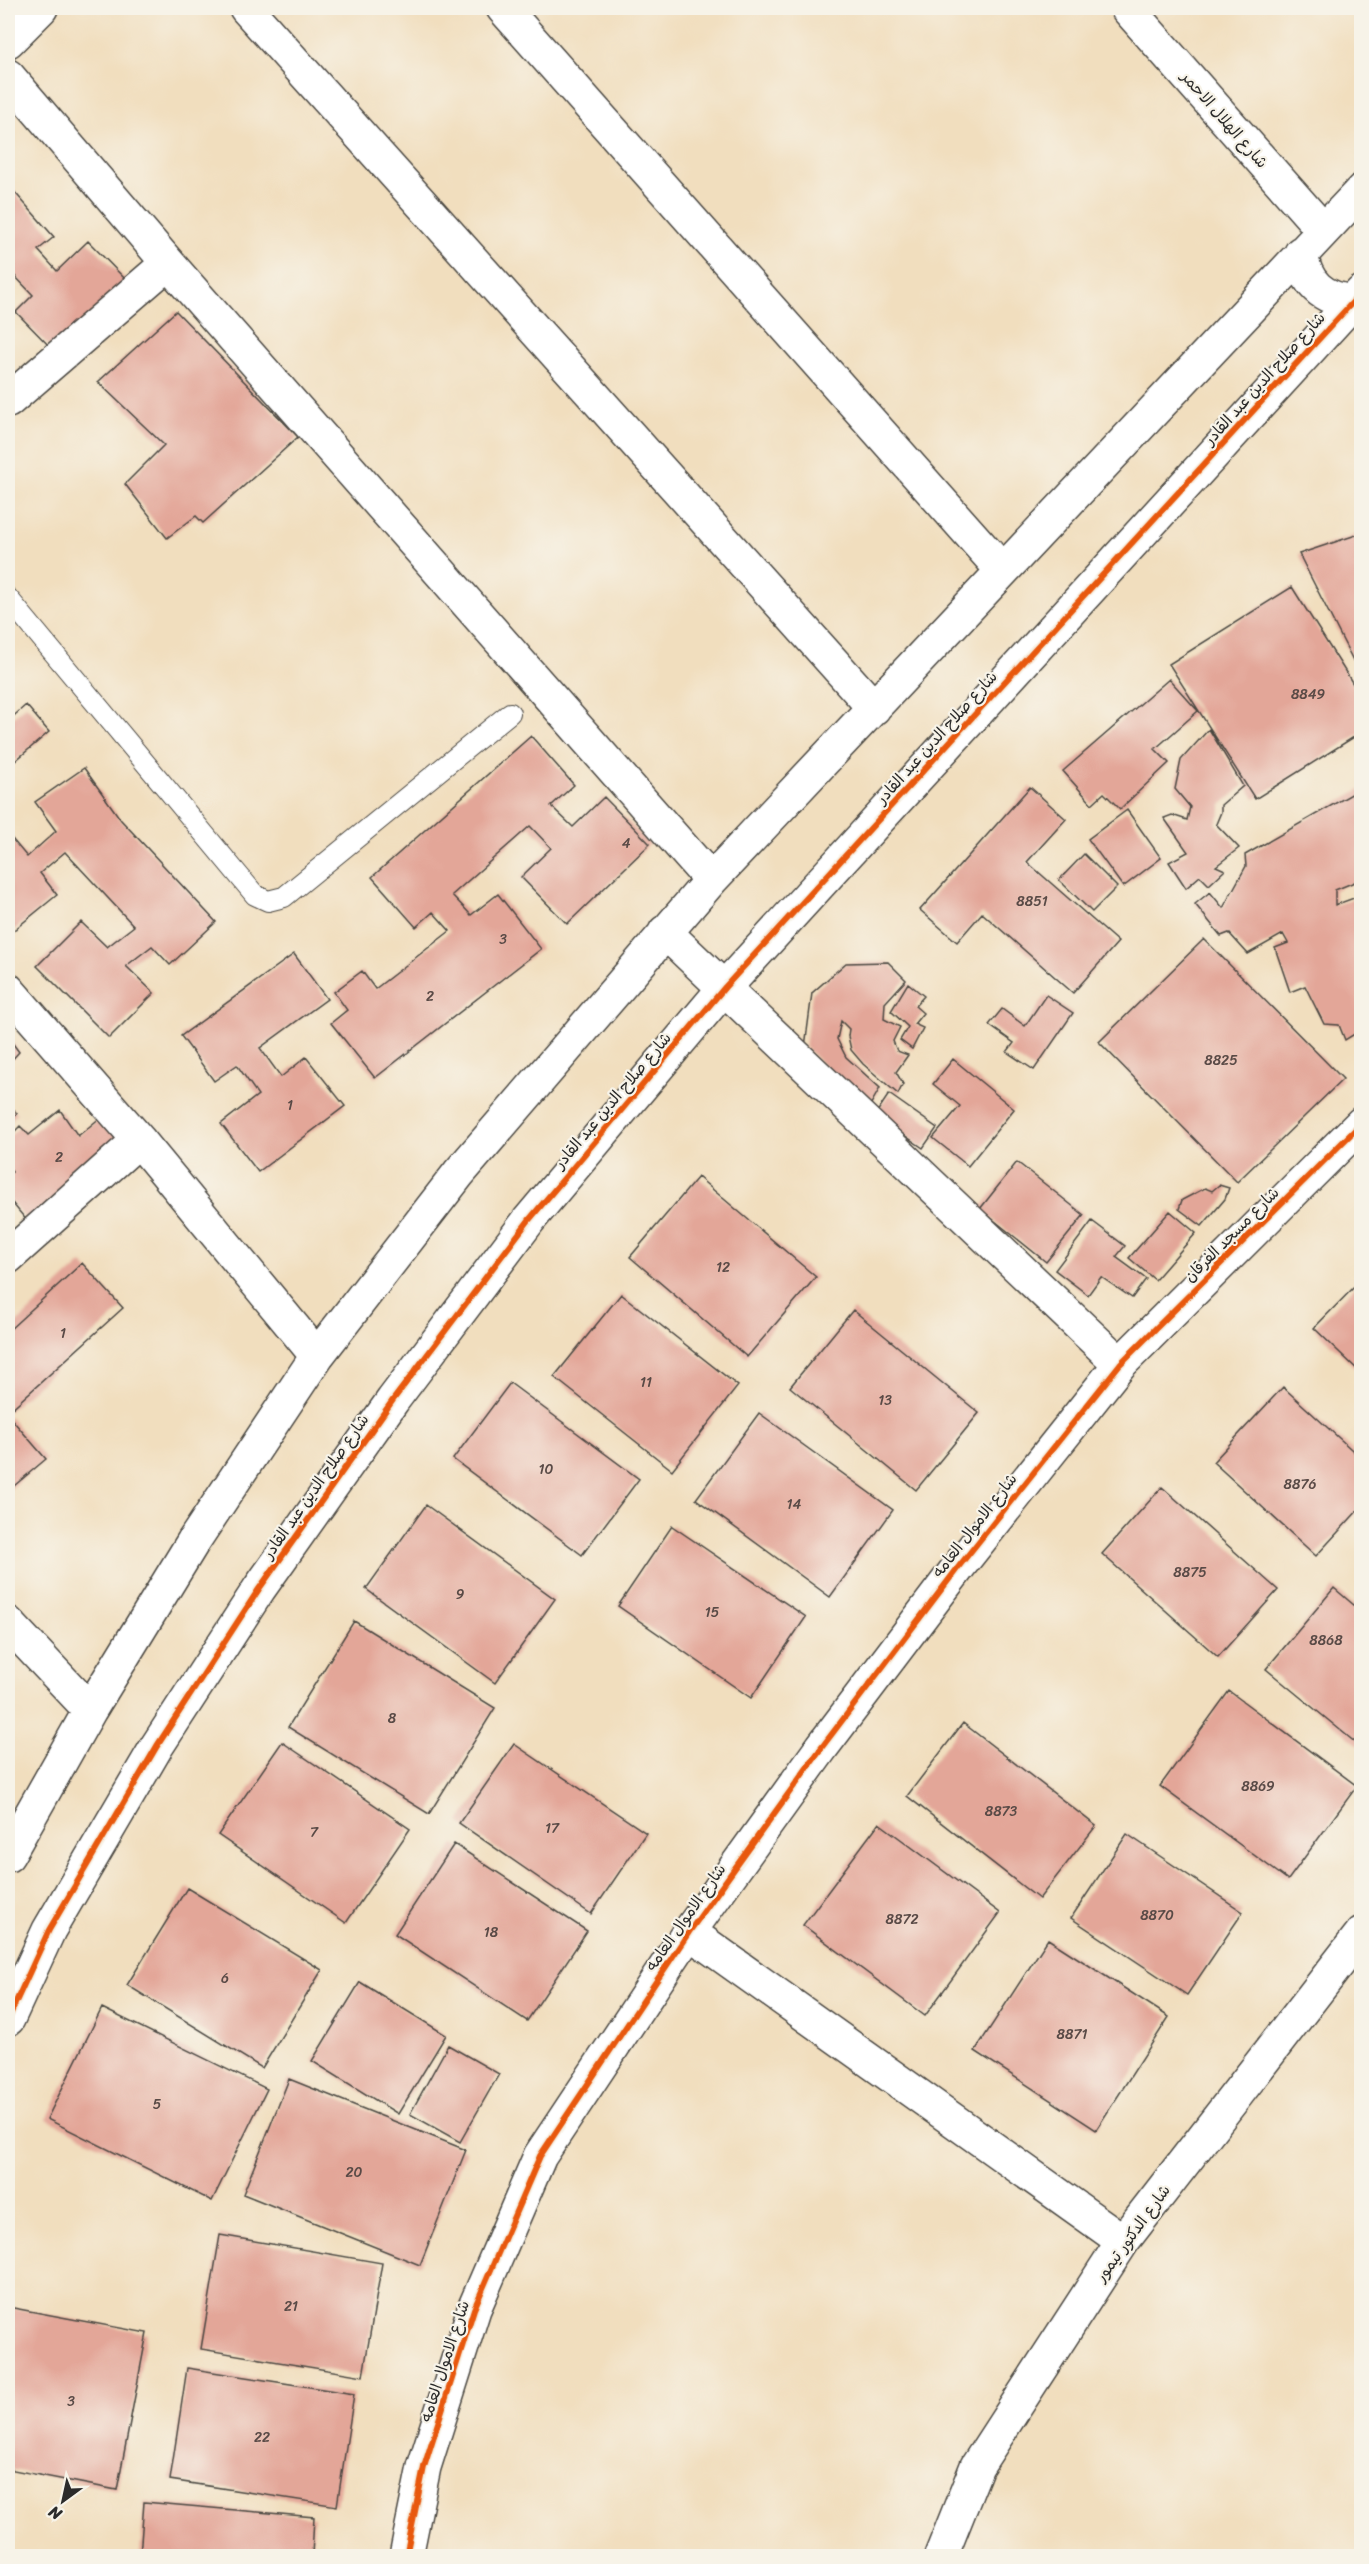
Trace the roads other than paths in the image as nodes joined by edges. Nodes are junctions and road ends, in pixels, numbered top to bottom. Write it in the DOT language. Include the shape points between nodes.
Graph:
graph roads {
  1 [pos="41,8"];
  2 [pos="246,8"];
  3 [pos="503,8"];
  4 [pos="1127,8"];
  5 [pos="8,41"];
  6 [pos="8,76"];
  7 [pos="1362,190"];
  8 [pos="1341,222"];
  9 [pos="1301,253"];
  10 [pos="168,263"];
  11 [pos="1357,297"];
  12 [pos="8,401"];
  13 [pos="1002,570"];
  14 [pos="8,598"];
  15 [pos="874,708"];
  16 [pos="510,712"];
  17 [pos="711,880"];
  18 [pos="665,932"];
  19 [pos="725,987"];
  20 [pos="8,990"];
  21 [pos="1362,1123"];
  22 [pos="139,1140"];
  23 [pos="8,1257"];
  24 [pos="317,1356"];
  25 [pos="1120,1364"];
  26 [pos="8,1623"];
  27 [pos="90,1710"];
  28 [pos="8,1855"];
  29 [pos="689,1932"];
  30 [pos="1362,1933"];
  31 [pos="8,2019"];
  32 [pos="1124,2241"];
  33 [pos="406,2556"];
  34 [pos="941,2556"];
  1 -- 5 [label="street"];
  2 -- 15 [label="street"];
  3 -- 13 [label="street"];
  4 -- 8 [label="street, شارع الهلال الاحمر"];
  6 -- 10 [label="street"];
  7 -- 8 [label="street"];
  8 -- 9 [label="street"];
  9 -- 11 [label="street" via="1306,274 1320,292 1341,301"];
  9 -- 13 [label="street"];
  10 -- 12 [label="street"];
  10 -- 17 [label="street"];
  11 -- 19 [label="street, شارع صلاح الدين عبد القادر"];
  13 -- 15 [label="street"];
  14 -- 16 [label="lane" via="255,895 268,901 284,897"];
  15 -- 17 [label="street"];
  17 -- 18 [label="street"];
  18 -- 19 [label="street"];
  18 -- 24 [label="street" via="459,1173"];
  19 -- 25 [label="street"];
  19 -- 31 [label="street, شارع صلاح الدين عبد القادر" via="529,1220 393,1400 259,1589 139,1776 49,1930"];
  20 -- 22 [label="street"];
  21 -- 25 [label="street, شارع مسجد الفرقان"];
  22 -- 23 [label="street"];
  22 -- 24 [label="street"];
  24 -- 27 [label="street" via="193,1542"];
  25 -- 29 [label="street, شارع الاموال العامه" via="835,1729"];
  26 -- 27 [label="street"];
  27 -- 28 [label="street"];
  29 -- 32 [label="street"];
  29 -- 33 [label="street, شارع الاموال العامه" via="540,2156 474,2309 424,2468"];
  30 -- 32 [label="street, شارع الدكتور تيمور"];
  32 -- 34 [label="street, شارع الدكتور تيمور" via="977,2466"];
}
